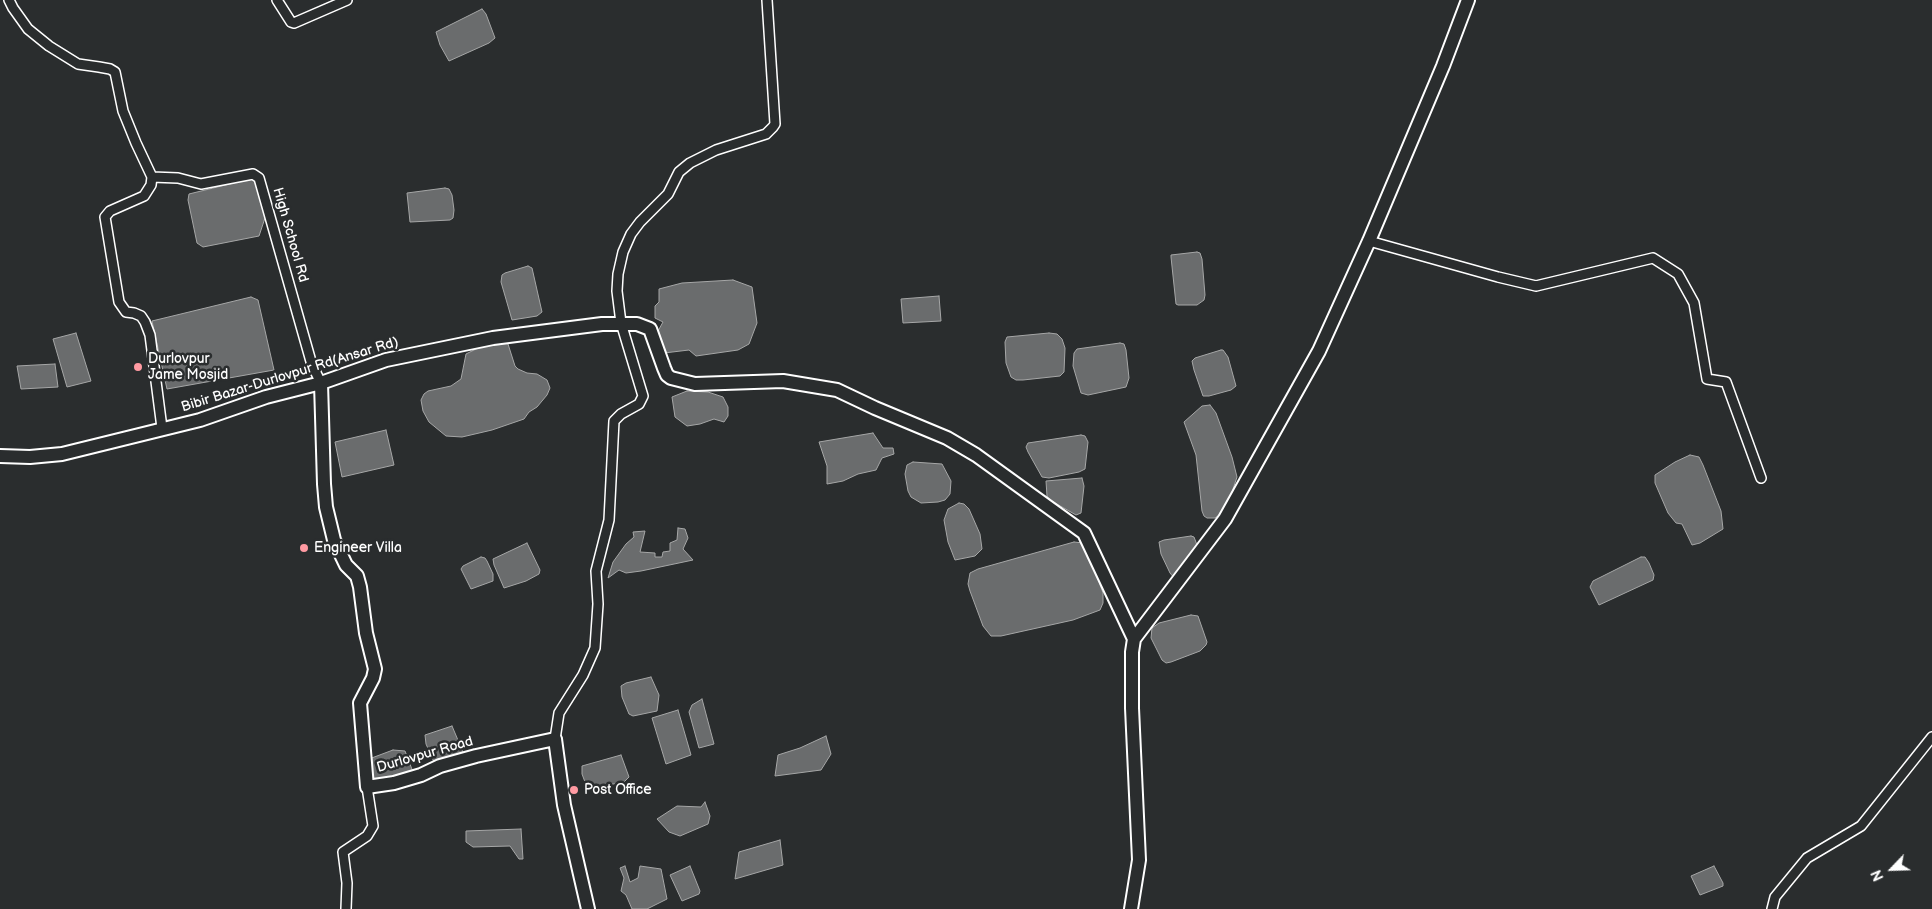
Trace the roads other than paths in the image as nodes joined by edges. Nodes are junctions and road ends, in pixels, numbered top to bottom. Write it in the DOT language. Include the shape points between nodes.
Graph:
graph roads {
  1 [pos="9,0"];
  2 [pos="277,0"];
  3 [pos="347,0"];
  4 [pos="767,0"];
  5 [pos="1468,0"];
  6 [pos="152,177"];
  7 [pos="1369,241"];
  8 [pos="620,323"];
  9 [pos="320,383"];
  10 [pos="162,428"];
  11 [pos="0,456"];
  12 [pos="1761,478"];
  13 [pos="1134,639"];
  14 [pos="1932,737"];
  15 [pos="555,739"];
  16 [pos="367,787"];
  17 [pos="346,909"];
  18 [pos="588,909"];
  19 [pos="1131,909"];
  20 [pos="1772,909"];
  1 -- 6 [label="street" via="28,29 48,46 78,64 115,72 123,111"];
  2 -- 3 [label="street" via="294,23"];
  4 -- 8 [label="street" via="775,124 766,134 716,150 690,164 679,172 668,194 640,222 627,241 618,274"];
  5 -- 7 [label="street"];
  6 -- 9 [label="street, High School Rd" via="178,178 201,184 253,174 260,178 312,365"];
  6 -- 10 [label="street" via="144,196 110,211 105,217 119,302 126,312 141,316 150,335"];
  7 -- 12 [label="street" via="1536,286 1653,258 1678,274 1694,303 1707,379 1726,382"];
  7 -- 13 [label="street" via="1319,351 1226,519"];
  8 -- 9 [label="street, Bibir Bazar-Durlovpur Rd(Ansar Rd)" via="493,338 386,360"];
  8 -- 13 [label="street, Bibir Bazar-Durlovpur Rd(Ansar Rd)" via="650,329 671,378 695,384 783,381 837,390 947,438 976,455 1084,533"];
  8 -- 15 [label="street" via="643,396 639,404 614,421 609,520 596,571 595,648 559,713"];
  9 -- 10 [label="street, Bibir Bazar-Durlovpur Rd(Ansar Rd)" via="266,397 200,420"];
  9 -- 16 [label="street, Durlovpur Road" via="326,507 334,540 346,565 357,576 375,668 360,703"];
  10 -- 11 [label="street, Bibir Bazar-Durlovpur Rd(Ansar Rd)" via="62,454"];
  13 -- 19 [label="street" via="1132,708 1139,860"];
  14 -- 20 [label="street" via="1860,826 1807,858 1775,897"];
  15 -- 16 [label="street, Durlovpur Road" via="476,756 394,783"];
  15 -- 18 [label="street" via="564,805"];
  16 -- 17 [label="street" via="374,826 367,836 344,852"];
}
